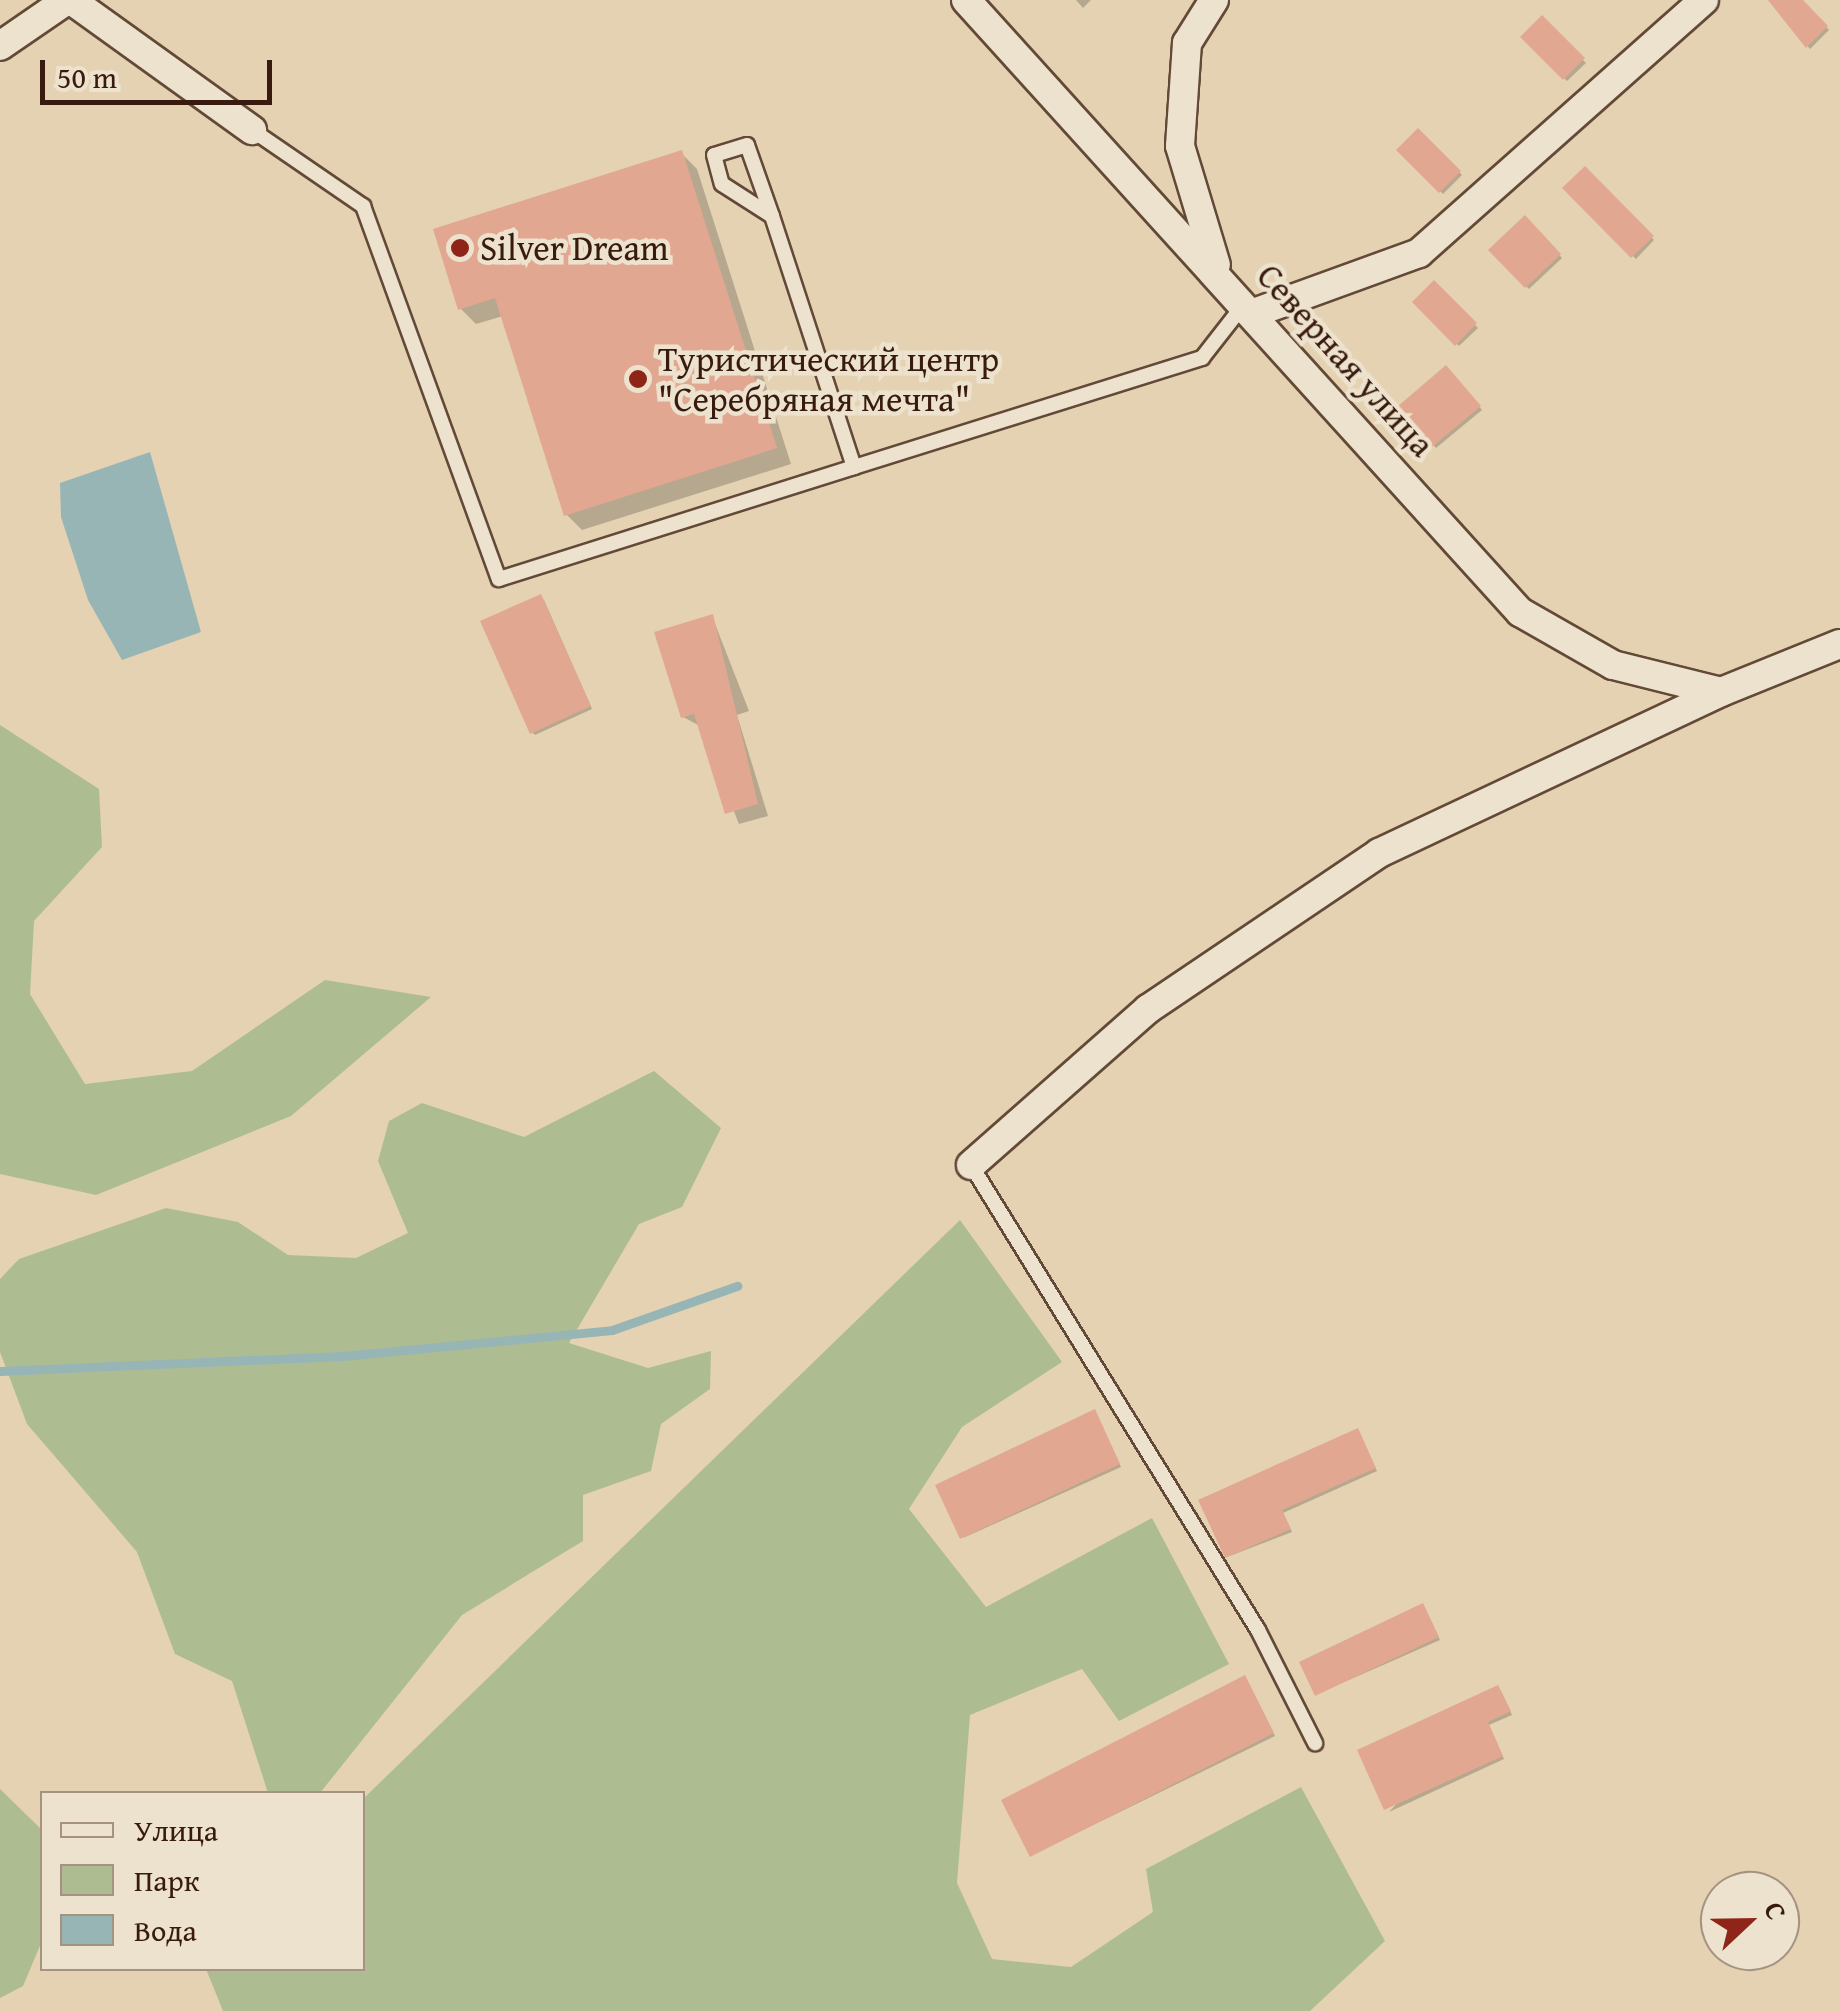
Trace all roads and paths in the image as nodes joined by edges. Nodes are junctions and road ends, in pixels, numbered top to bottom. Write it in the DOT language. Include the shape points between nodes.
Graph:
graph roads {
  1 [pos="69,0"];
  2 [pos="966,0"];
  3 [pos="1214,0"];
  4 [pos="1704,0"];
  5 [pos="0,46"];
  6 [pos="252,130"];
  7 [pos="772,216"];
  8 [pos="1219,276"];
  9 [pos="1250,307"];
  10 [pos="854,466"];
  11 [pos="1840,644"];
  12 [pos="1721,692"];
  13 [pos="970,1165"];
  14 [pos="1315,1742"];
  1 -- 5 [label="street"];
  1 -- 6 [label="street"];
  2 -- 8 [label="street, Северная улица"];
  3 -- 8 [label="street" via="1187,43 1180,146"];
  4 -- 9 [label="street" via="1419,253"];
  6 -- 10 [label="lane" via="363,206 498,580"];
  7 -- 7 [label="lane" via="722,184 714,155 747,145"];
  7 -- 10 [label="lane"];
  8 -- 9 [label="street, Северная улица"];
  9 -- 10 [label="lane" via="1202,358"];
  9 -- 12 [label="street, Северная улица" via="1520,612 1614,665"];
  11 -- 12 [label="street"];
  12 -- 13 [label="street" via="1379,853 1148,1008"];
  13 -- 14 [label="lane" via="1258,1630"];
}
